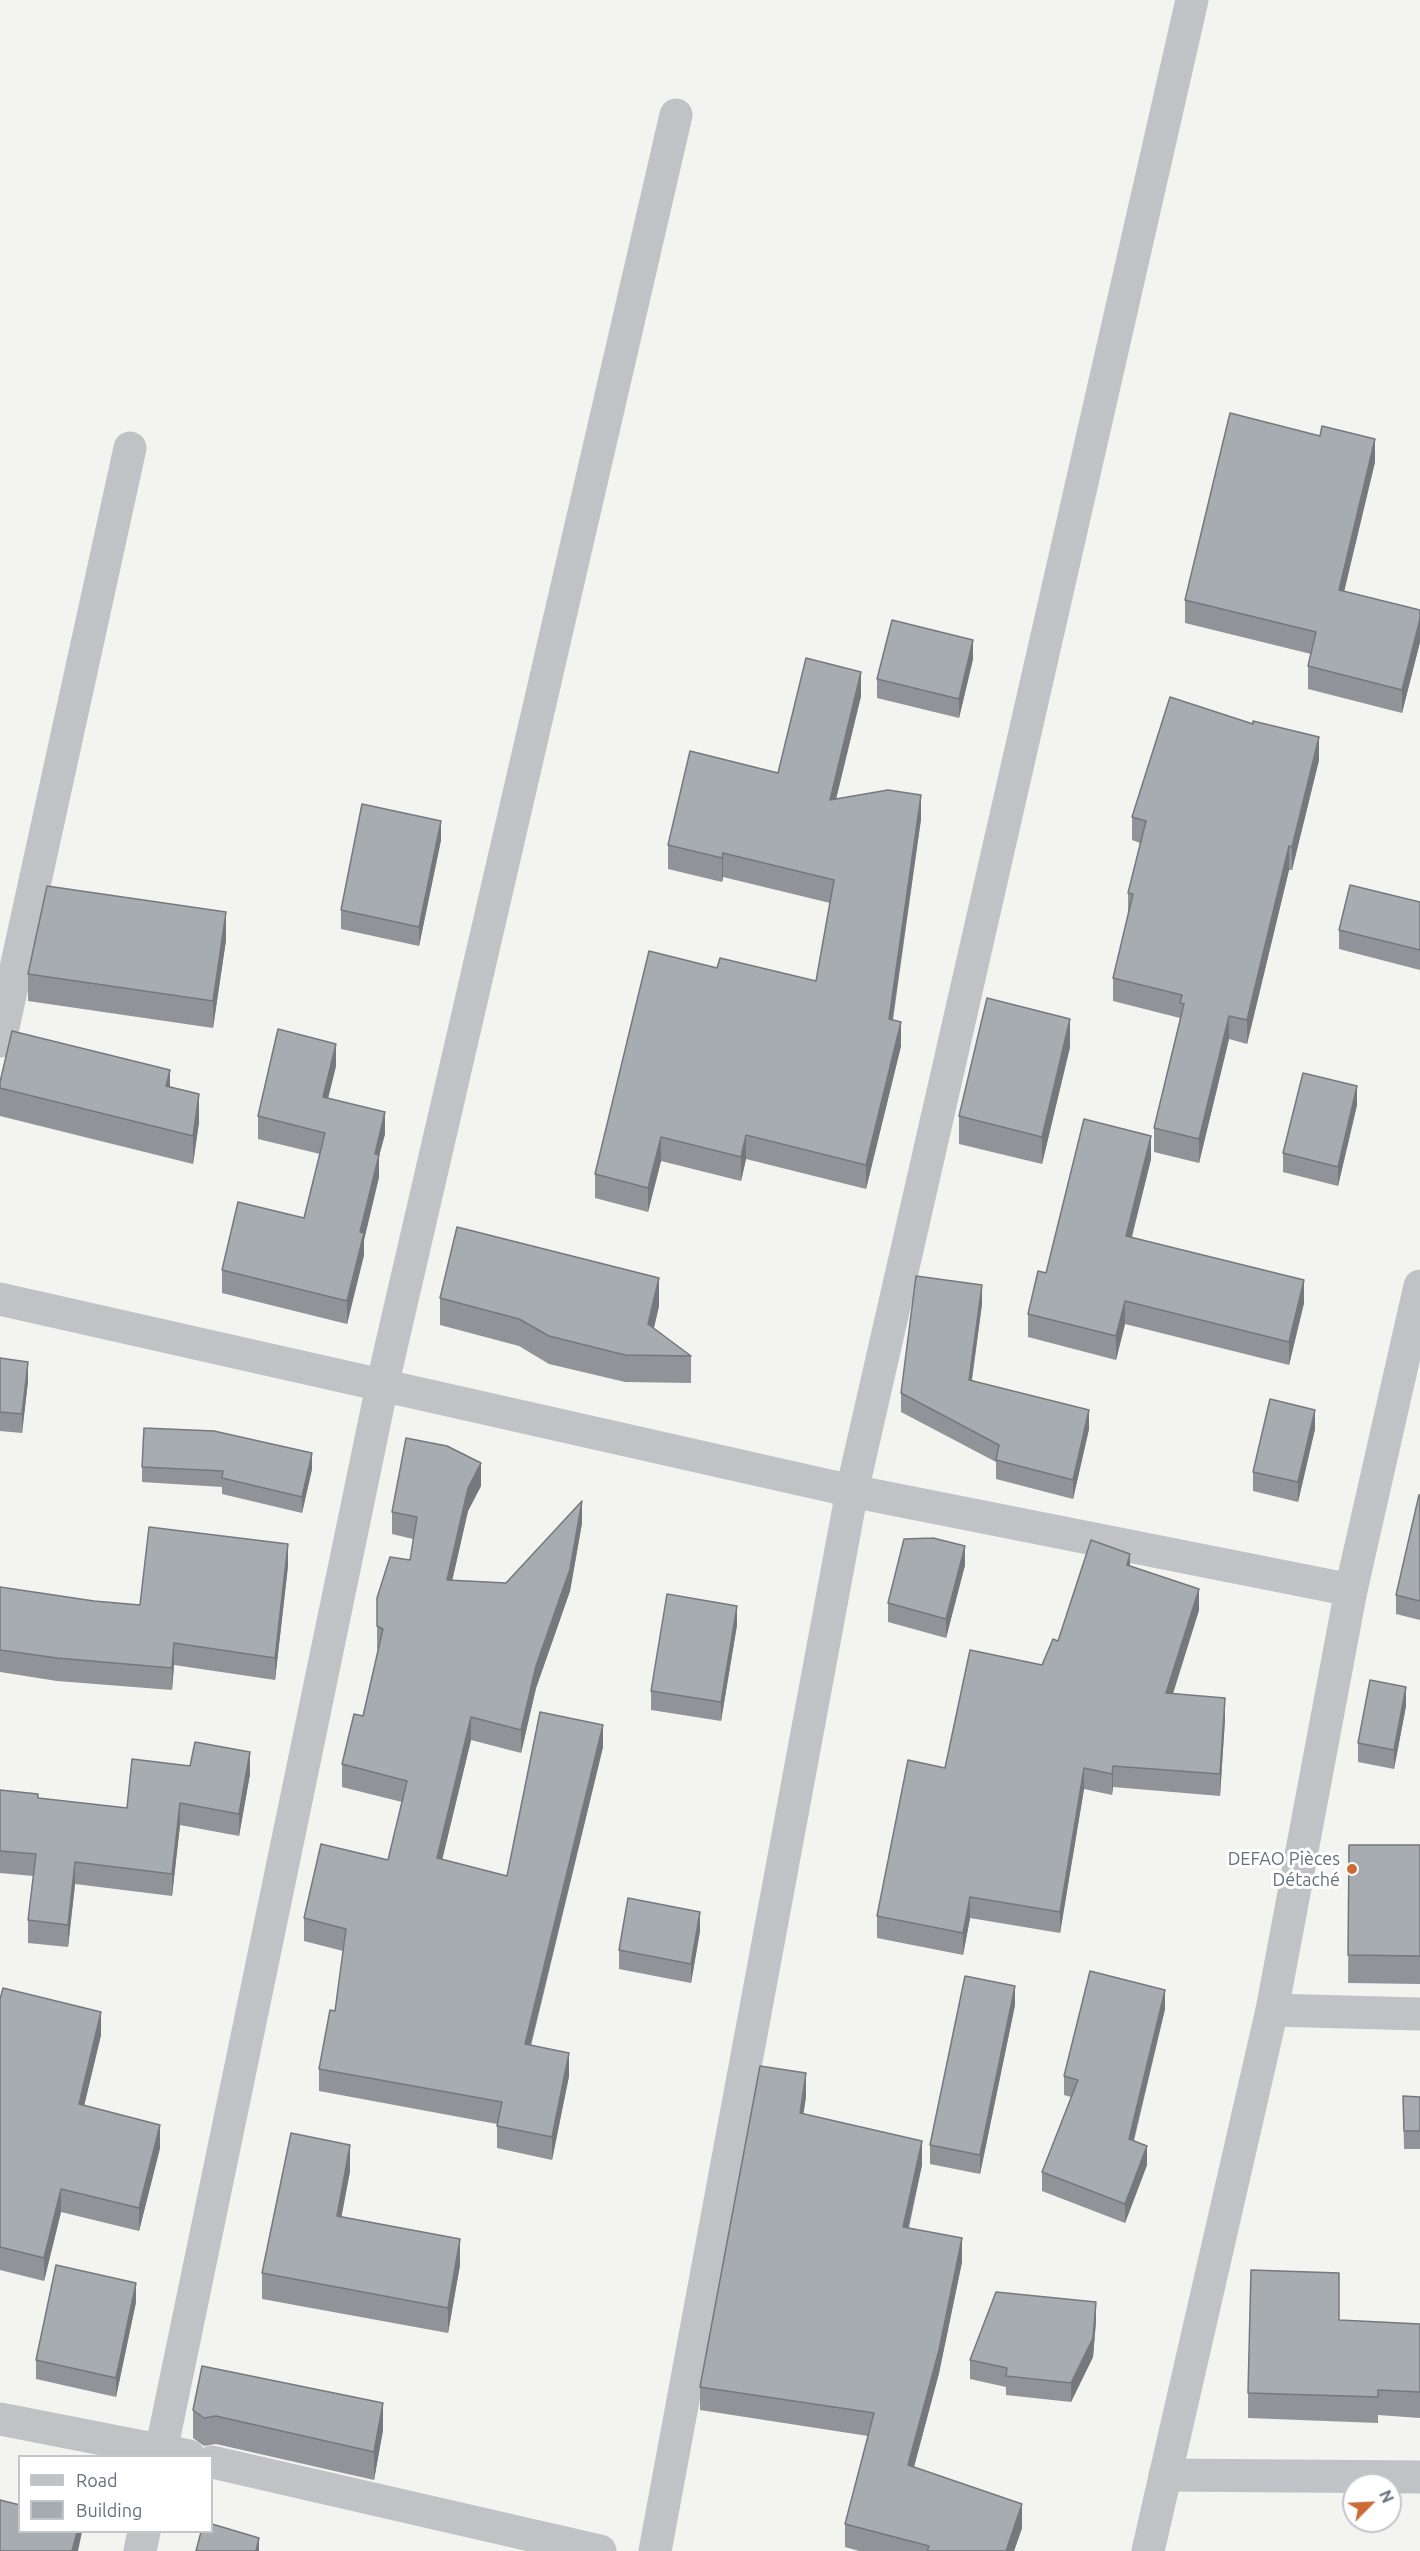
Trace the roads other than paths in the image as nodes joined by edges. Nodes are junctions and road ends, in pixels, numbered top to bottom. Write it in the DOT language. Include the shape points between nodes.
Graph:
graph roads {
  1 [pos="1192,0"];
  2 [pos="676,115"];
  3 [pos="130,448"];
  4 [pos="0,1041"];
  5 [pos="1420,1286"];
  6 [pos="0,1299"];
  7 [pos="382,1386"];
  8 [pos="852,1491"];
  9 [pos="1351,1590"];
  10 [pos="1272,2010"];
  11 [pos="1420,2014"];
  12 [pos="0,2419"];
  13 [pos="170,2454"];
  14 [pos="213,2462"];
  15 [pos="1165,2475"];
  16 [pos="1420,2477"];
  17 [pos="144,2533"];
  18 [pos="140,2551"];
  19 [pos="600,2551"];
  20 [pos="655,2551"];
  21 [pos="1148,2551"];
  1 -- 8 [label="street"];
  2 -- 7 [label="street"];
  3 -- 4 [label="street"];
  5 -- 9 [label="street"];
  6 -- 7 [label="street"];
  7 -- 8 [label="street"];
  7 -- 13 [label="street"];
  8 -- 9 [label="street"];
  8 -- 20 [label="street"];
  9 -- 10 [label="street"];
  10 -- 11 [label="street"];
  10 -- 15 [label="street"];
  12 -- 13 [label="street"];
  14 -- 19 [label="street"];
  15 -- 16 [label="street"];
  15 -- 21 [label="street"];
  17 -- 18 [label="street"];
}
